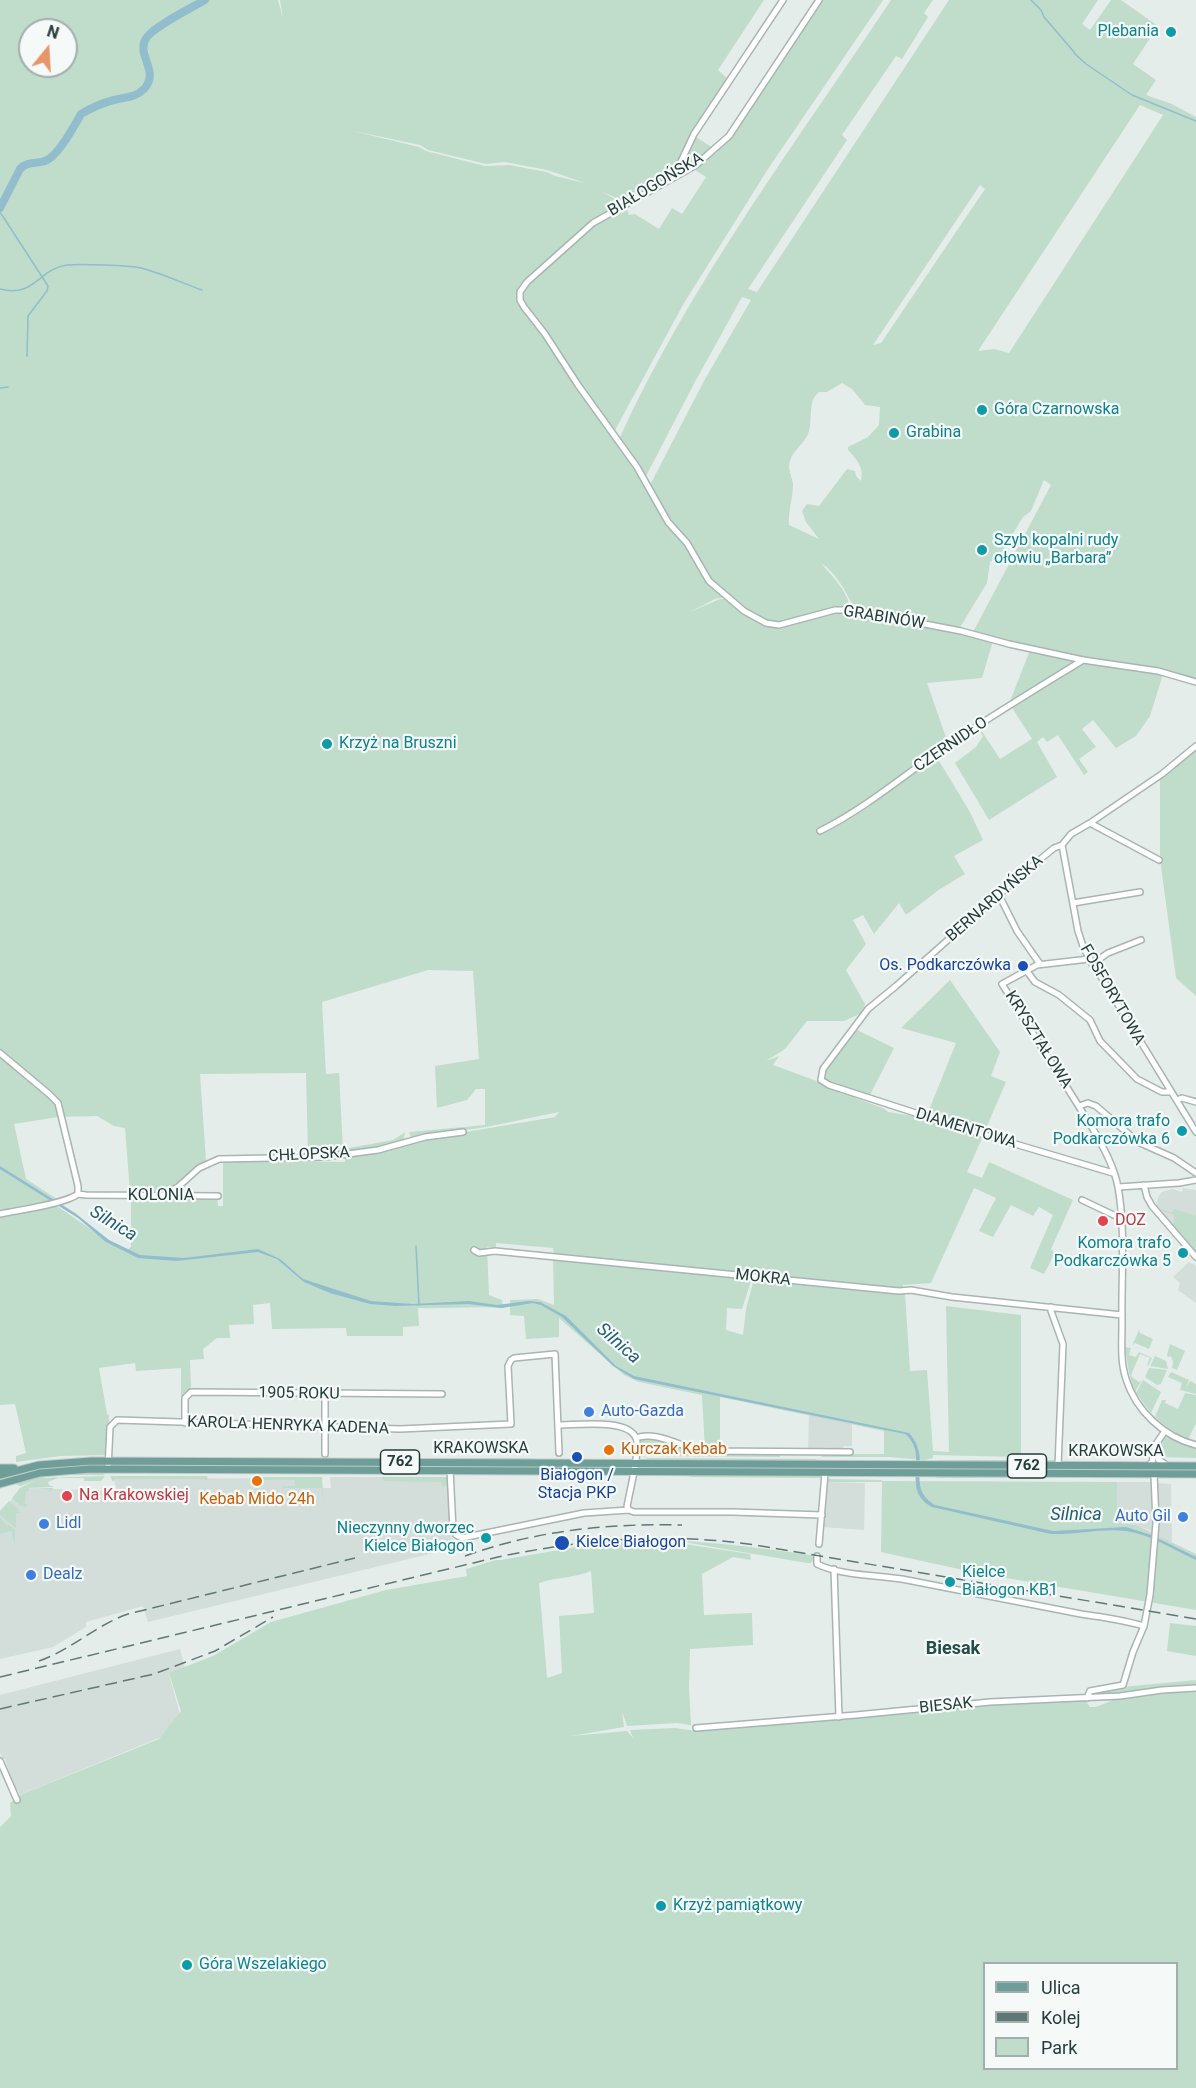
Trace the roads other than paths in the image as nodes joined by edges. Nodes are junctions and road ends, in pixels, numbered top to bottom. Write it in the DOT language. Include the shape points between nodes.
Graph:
graph roads {
  1 [pos="783,0"];
  2 [pos="819,0"];
  3 [pos="678,175"];
  4 [pos="519,297"];
  5 [pos="1083,660"];
  6 [pos="1196,682"];
  7 [pos="1196,746"];
  8 [pos="1090,823"];
  9 [pos="820,831"];
  10 [pos="1062,845"];
  11 [pos="1159,860"];
  12 [pos="1140,892"];
  13 [pos="999,896"];
  14 [pos="1073,903"];
  15 [pos="1141,940"];
  16 [pos="1091,962"];
  17 [pos="1040,964"];
  18 [pos="1026,970"];
  19 [pos="0,1053"];
  20 [pos="821,1080"];
  21 [pos="1171,1092"];
  22 [pos="1177,1100"];
  23 [pos="1196,1102"];
  24 [pos="1079,1106"];
  25 [pos="463,1132"];
  26 [pos="1196,1132"];
  27 [pos="1113,1173"];
  28 [pos="1196,1173"];
  29 [pos="1196,1180"];
  30 [pos="1144,1185"];
  31 [pos="1118,1187"];
  32 [pos="78,1194"];
  33 [pos="163,1195"];
  34 [pos="218,1196"];
  35 [pos="1082,1200"];
  36 [pos="0,1214"];
  37 [pos="1120,1218"];
  38 [pos="474,1251"];
  39 [pos="1196,1257"];
  40 [pos="1051,1307"];
  41 [pos="1122,1315"];
  42 [pos="326,1394"];
  43 [pos="442,1394"];
  44 [pos="185,1423"];
  45 [pos="558,1425"];
  46 [pos="326,1427"];
  47 [pos="1165,1431"];
  48 [pos="636,1438"];
  49 [pos="1158,1441"];
  50 [pos="1196,1445"];
  51 [pos="819,1452"];
  52 [pos="850,1452"];
  53 [pos="559,1453"];
  54 [pos="325,1454"];
  55 [pos="109,1461"];
  56 [pos="819,1464"];
  57 [pos="1058,1466"];
  58 [pos="1148,1466"];
  59 [pos="1168,1466"];
  60 [pos="1196,1466"];
  61 [pos="634,1467"];
  62 [pos="0,1468"];
  63 [pos="26,1468"];
  64 [pos="108,1469"];
  65 [pos="912,1469"];
  66 [pos="923,1469"];
  67 [pos="450,1470"];
  68 [pos="825,1473"];
  69 [pos="1154,1474"];
  70 [pos="1196,1474"];
  71 [pos="0,1475"];
  72 [pos="0,1484"];
  73 [pos="629,1510"];
  74 [pos="822,1515"];
  75 [pos="819,1544"];
  76 [pos="817,1556"];
  77 [pos="834,1569"];
  78 [pos="1144,1626"];
  79 [pos="1196,1688"];
  80 [pos="1086,1698"];
  81 [pos="839,1717"];
  82 [pos="696,1728"];
  83 [pos="0,1761"];
  84 [pos="17,1800"];
  1 -- 3 [label="street" via="694,134"];
  2 -- 3 [label="street, BIAŁOGOŃSKA" via="729,136"];
  3 -- 4 [label="street, BIAŁOGOŃSKA" via="593,223 527,282"];
  4 -- 5 [label="street, GRABINÓW" via="637,468 706,577 752,617 779,625 835,610 852,610"];
  5 -- 6 [label="street, GRABINÓW" via="1136,666"];
  5 -- 9 [label="street, CZERNIDŁO"];
  7 -- 8 [label="street, BERNARDYŃSKA"];
  8 -- 10 [label="street, BERNARDYŃSKA" via="1071,834"];
  8 -- 11 [label="street"];
  10 -- 13 [label="street, BERNARDYŃSKA"];
  10 -- 14 [label="street, FOSFORYTOWA"];
  12 -- 14 [label="street"];
  13 -- 17 [label="street"];
  13 -- 20 [label="street, BERNARDYŃSKA" via="868,1009 823,1069"];
  14 -- 16 [label="street, FOSFORYTOWA" via="1078,934"];
  15 -- 16 [label="street"];
  16 -- 17 [label="street"];
  16 -- 21 [label="street, FOSFORYTOWA"];
  17 -- 18 [label="street"];
  18 -- 21 [label="street" via="1035,982 1090,1020 1100,1041 1137,1079 1162,1092"];
  18 -- 24 [label="street, KRYSZTAŁOWA" via="1002,984"];
  19 -- 32 [label="street" via="58,1103"];
  20 -- 27 [label="street, DIAMENTOWA" via="968,1130"];
  21 -- 22 [label="street, FOSFORYTOWA"];
  22 -- 23 [label="street"];
  22 -- 26 [label="street, FOSFORYTOWA"];
  24 -- 27 [label="street, KRYSZTAŁOWA" via="1105,1150"];
  24 -- 28 [label="street" via="1096,1106 1138,1143 1174,1158"];
  25 -- 33 [label="street, CHŁOPSKA" via="325,1157 219,1159 199,1168"];
  27 -- 31 [label="street, KRYSZTAŁOWA"];
  29 -- 30 [label="street"];
  30 -- 31 [label="street"];
  30 -- 39 [label="street" via="1152,1206"];
  31 -- 37 [label="street, KRYSZTAŁOWA"];
  32 -- 33 [label="street, KOLONIA"];
  32 -- 36 [label="street, KOLONIA"];
  33 -- 34 [label="street, KOLONIA"];
  35 -- 37 [label="street"];
  37 -- 41 [label="street, KRYSZTAŁOWA"];
  38 -- 40 [label="street, MOKRA" via="910,1290"];
  40 -- 41 [label="street, MOKRA"];
  40 -- 57 [label="street" via="1063,1344"];
  41 -- 47 [label="street, KRYSZTAŁOWA" via="1122,1362 1131,1392 1142,1410"];
  42 -- 43 [label="street, 1905 ROKU"];
  42 -- 44 [label="street, 1905 ROKU" via="191,1392 185,1398"];
  42 -- 46 [label="street"];
  44 -- 46 [label="street, KAROLA HENRYKA KADENA"];
  44 -- 55 [label="street, KAROLA HENRYKA KADENA" via="114,1422 110,1427"];
  45 -- 46 [label="street, KAROLA HENRYKA KADENA" via="555,1354 511,1360 511,1424 400,1429"];
  45 -- 48 [label="street" via="625,1427"];
  45 -- 53 [label="street"];
  46 -- 54 [label="street"];
  47 -- 49 [label="street"];
  47 -- 50 [label="street, KRYSZTAŁOWA"];
  48 -- 51 [label="street" via="655,1436 703,1451"];
  48 -- 61 [label="street"];
  49 -- 58 [label="street"];
  49 -- 59 [label="street" via="1158,1459"];
  51 -- 52 [label="street"];
  51 -- 56 [label="street"];
  55 -- 61 [label="main road, KRAKOWSKA / 762"];
  55 -- 63 [label="main road, KRAKOWSKA / 762" via="59,1462"];
  55 -- 64 [label="street, KAROLA HENRYKA KADENA"];
  56 -- 61 [label="main road, KRAKOWSKA / 762"];
  56 -- 65 [label="main road, KRAKOWSKA / 762"];
  57 -- 58 [label="main road, KRAKOWSKA / 762"];
  57 -- 66 [label="main road, KRAKOWSKA / 762"];
  58 -- 59 [label="main road, KRAKOWSKA / 762"];
  59 -- 60 [label="main road, KRAKOWSKA / 762"];
  61 -- 67 [label="main road, KRAKOWSKA / 762"];
  61 -- 68 [label="main road, KRAKOWSKA / 762"];
  61 -- 73 [label="street"];
  62 -- 63 [label="main road"];
  63 -- 71 [label="main road, KRAKOWSKA / 762"];
  64 -- 67 [label="main road, KRAKOWSKA / 762"];
  64 -- 72 [label="main road, KRAKOWSKA / 762" via="51,1471"];
  65 -- 66 [label="main road, KRAKOWSKA / 762"];
  65 -- 68 [label="main road, KRAKOWSKA / 762"];
  66 -- 69 [label="main road, KRAKOWSKA / 762"];
  67 -- 73 [label="street, KRAKOWSKA" via="453,1529 462,1538 584,1513"];
  68 -- 74 [label="street"];
  69 -- 70 [label="main road, KRAKOWSKA / 762"];
  69 -- 78 [label="street" via="1156,1539"];
  73 -- 74 [label="street, KRAKOWSKA"];
  74 -- 75 [label="street"];
  76 -- 77 [label="street" via="818,1565"];
  77 -- 78 [label="street" via="1123,1619"];
  77 -- 81 [label="street"];
  78 -- 80 [label="street" via="1123,1685 1090,1691"];
  79 -- 80 [label="street, BIESAK"];
  80 -- 81 [label="street, BIESAK" via="997,1701"];
  81 -- 82 [label="street, BIESAK"];
  83 -- 84 [label="street"];
}
